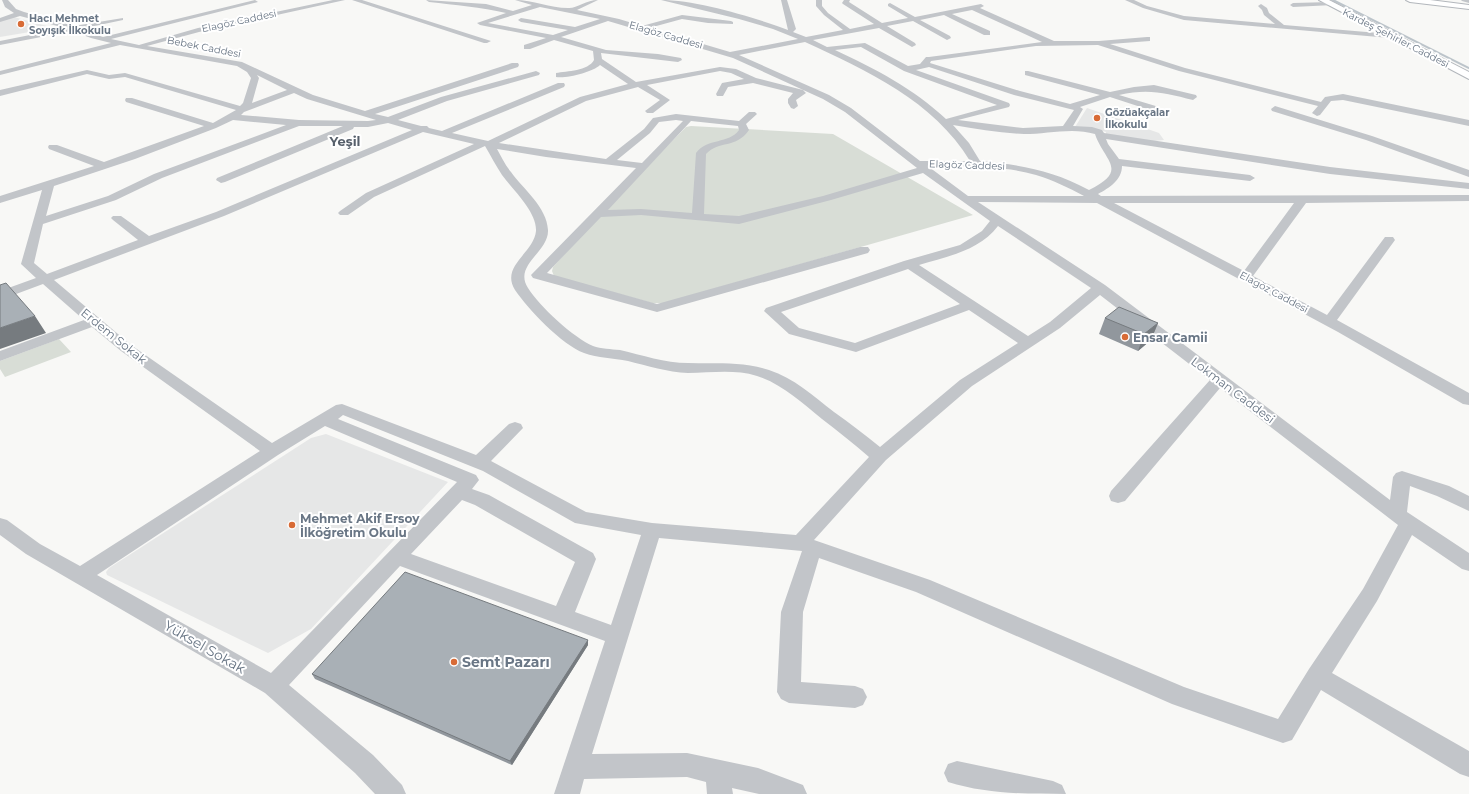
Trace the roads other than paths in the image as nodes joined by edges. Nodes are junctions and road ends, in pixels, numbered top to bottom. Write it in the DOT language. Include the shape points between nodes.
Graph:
graph roads {
  1 [pos="5,0"];
  2 [pos="342,0"];
  3 [pos="354,0"];
  4 [pos="429,0"];
  5 [pos="520,0"];
  6 [pos="595,0"];
  7 [pos="664,0"];
  8 [pos="784,0"];
  9 [pos="819,0"];
  10 [pos="847,0"];
  11 [pos="967,0"];
  12 [pos="1128,0"];
  13 [pos="1410,0"];
  14 [pos="1439,0"];
  15 [pos="1464,0"];
  16 [pos="255,2"];
  17 [pos="1327,2"];
  18 [pos="1469,2"];
  19 [pos="541,5"];
  20 [pos="890,5"];
  21 [pos="1293,5"];
  22 [pos="1261,6"];
  23 [pos="1469,7"];
  24 [pos="974,8"];
  25 [pos="570,11"];
  26 [pos="514,13"];
  27 [pos="945,13"];
  28 [pos="21,14"];
  29 [pos="503,16"];
  30 [pos="736,16"];
  31 [pos="606,18"];
  32 [pos="121,19"];
  33 [pos="913,19"];
  34 [pos="0,20"];
  35 [pos="716,22"];
  36 [pos="474,25"];
  37 [pos="767,25"];
  38 [pos="879,25"];
  39 [pos="1280,25"];
  40 [pos="72,28"];
  41 [pos="641,28"];
  42 [pos="573,29"];
  43 [pos="455,31"];
  44 [pos="848,31"];
  45 [pos="789,33"];
  46 [pos="987,34"];
  47 [pos="88,35"];
  48 [pos="1390,36"];
  49 [pos="552,37"];
  50 [pos="73,38"];
  51 [pos="947,38"];
  52 [pos="803,39"];
  53 [pos="1147,40"];
  54 [pos="111,41"];
  55 [pos="487,41"];
  56 [pos="0,43"];
  57 [pos="1099,43"];
  58 [pos="1053,44"];
  59 [pos="912,45"];
  60 [pos="137,46"];
  61 [pos="527,47"];
  62 [pos="825,49"];
  63 [pos="596,50"];
  64 [pos="731,54"];
  65 [pos="597,59"];
  66 [pos="678,60"];
  67 [pos="0,66"];
  68 [pos="516,66"];
  69 [pos="923,66"];
  70 [pos="247,68"];
  71 [pos="907,69"];
  72 [pos="464,71"];
  73 [pos="0,73"];
  74 [pos="536,73"];
  75 [pos="1028,73"];
  76 [pos="877,74"];
  77 [pos="559,75"];
  78 [pos="482,76"];
  79 [pos="1469,76"];
  80 [pos="753,80"];
  81 [pos="636,85"];
  82 [pos="561,86"];
  83 [pos="294,90"];
  84 [pos="800,92"];
  85 [pos="0,93"];
  86 [pos="720,94"];
  87 [pos="1111,95"];
  88 [pos="1193,97"];
  89 [pos="129,100"];
  90 [pos="832,100"];
  91 [pos="1323,105"];
  92 [pos="794,106"];
  93 [pos="1070,107"];
  94 [pos="1156,109"];
  95 [pos="1275,109"];
  96 [pos="242,110"];
  97 [pos="650,112"];
  98 [pos="368,113"];
  99 [pos="752,114"];
  100 [pos="231,117"];
  101 [pos="389,120"];
  102 [pos="1310,120"];
  103 [pos="944,121"];
  104 [pos="686,122"];
  105 [pos="299,123"];
  106 [pos="1469,123"];
  107 [pos="741,124"];
  108 [pos="356,125"];
  109 [pos="213,126"];
  110 [pos="424,128"];
  111 [pos="1066,129"];
  112 [pos="445,133"];
  113 [pos="1100,135"];
  114 [pos="487,144"];
  115 [pos="53,147"];
  116 [pos="608,162"];
  117 [pos="1116,162"];
  118 [pos="977,164"];
  119 [pos="104,166"];
  120 [pos="644,166"];
  121 [pos="921,166"];
  122 [pos="1469,174"];
  123 [pos="1250,178"];
  124 [pos="221,180"];
  125 [pos="49,184"];
  126 [pos="1469,186"];
  127 [pos="1093,196"];
  128 [pos="1469,198"];
  129 [pos="965,199"];
  130 [pos="0,200"];
  131 [pos="1302,200"];
  132 [pos="344,213"];
  133 [pos="597,214"];
  134 [pos="698,216"];
  135 [pos="117,218"];
  136 [pos="997,220"];
  137 [pos="38,222"];
  138 [pos="1389,240"];
  139 [pos="147,241"];
  140 [pos="864,250"];
  141 [pos="909,264"];
  142 [pos="1246,277"];
  143 [pos="45,279"];
  144 [pos="1100,288"];
  145 [pos="0,296"];
  146 [pos="971,305"];
  147 [pos="94,320"];
  148 [pos="1329,321"];
  149 [pos="1028,343"];
  150 [pos="0,356"];
  151 [pos="1219,380"];
  152 [pos="1469,400"];
  153 [pos="325,420"];
  154 [pos="515,428"];
  155 [pos="272,451"];
  156 [pos="880,456"];
  157 [pos="479,463"];
  158 [pos="459,492"];
  159 [pos="1118,496"];
  160 [pos="1469,504"];
  161 [pos="1403,519"];
  162 [pos="0,525"];
  163 [pos="652,530"];
  164 [pos="807,545"];
  165 [pos="396,557"];
  166 [pos="1469,563"];
  167 [pos="80,576"];
  168 [pos="562,616"];
  169 [pos="616,636"];
  170 [pos="1317,676"];
  171 [pos="273,686"];
  172 [pos="855,697"];
  173 [pos="1469,765"];
  174 [pos="575,767"];
  175 [pos="957,773"];
  176 [pos="718,783"];
  177 [pos="393,794"];
  178 [pos="567,794"];
  179 [pos="794,794"];
  180 [pos="1053,794"];
  1 -- 28 [label="street, Bebek Caddesi" via="8,6"];
  2 -- 60 [label="street, Elagöz Caddesi" via="198,30"];
  3 -- 43 [label="street"];
  4 -- 26 [label="street" via="486,6"];
  5 -- 19 [label="street, Elagöz Caddesi"];
  6 -- 25 [label="street"];
  7 -- 30 [label="street"];
  8 -- 45 [label="street" via="792,30"];
  9 -- 44 [label="street" via="819,6 826,14"];
  10 -- 38 [label="street" via="846,3"];
  11 -- 24 [label="street" via="981,6"];
  12 -- 39 [label="street" via="1177,17"];
  13 -- 23 [label="main road"];
  14 -- 18 [label="main road"];
  15 -- 18 [label="street"];
  16 -- 54 [label="street"];
  17 -- 21 [label="street"];
  17 -- 48 [label="main road, Kardeş Şehirler Caddesi"];
  19 -- 25 [label="street, Elagöz Caddesi"];
  19 -- 26 [label="street"];
  20 -- 33 [label="street"];
  22 -- 39 [label="street" via="1266,14"];
  24 -- 27 [label="street"];
  24 -- 58 [label="street"];
  25 -- 31 [label="street, Elagöz Caddesi"];
  26 -- 29 [label="street"];
  27 -- 33 [label="street"];
  27 -- 46 [label="street"];
  28 -- 34 [label="street"];
  28 -- 40 [label="street, Bebek Caddesi"];
  29 -- 36 [label="street"];
  29 -- 42 [label="street"];
  30 -- 35 [label="street"];
  30 -- 37 [label="street"];
  31 -- 41 [label="street, Elagöz Caddesi"];
  31 -- 42 [label="street"];
  32 -- 40 [label="street"];
  33 -- 38 [label="street"];
  33 -- 51 [label="street"];
  35 -- 37 [label="street"];
  35 -- 41 [label="street" via="682,17"];
  36 -- 43 [label="street"];
  36 -- 49 [label="street"];
  37 -- 45 [label="street"];
  38 -- 44 [label="street"];
  38 -- 59 [label="street"];
  39 -- 48 [label="street"];
  40 -- 47 [label="street, Bebek Caddesi"];
  40 -- 56 [label="street"];
  41 -- 64 [label="street, Elagöz Caddesi"];
  42 -- 49 [label="street"];
  43 -- 55 [label="street"];
  44 -- 52 [label="street"];
  45 -- 52 [label="street"];
  47 -- 50 [label="street"];
  47 -- 54 [label="street, Bebek Caddesi"];
  48 -- 79 [label="main road, Kardeş Şehirler Caddesi"];
  49 -- 61 [label="street"];
  49 -- 63 [label="street"];
  52 -- 62 [label="street"];
  52 -- 64 [label="street"];
  53 -- 57 [label="street"];
  54 -- 60 [label="street, Bebek Caddesi"];
  54 -- 67 [label="street"];
  54 -- 73 [label="street"];
  57 -- 58 [label="street"];
  57 -- 91 [label="street" via="1218,80"];
  58 -- 69 [label="street" via="1036,44 929,59"];
  60 -- 70 [label="street, Bebek Caddesi" via="239,64"];
  62 -- 71 [label="street" via="862,45"];
  62 -- 76 [label="street"];
  63 -- 65 [label="street"];
  63 -- 66 [label="street"];
  64 -- 90 [label="street, Elagöz Caddesi"];
  65 -- 77 [label="street" via="596,64 590,68"];
  65 -- 81 [label="street"];
  68 -- 78 [label="street"];
  69 -- 71 [label="street"];
  69 -- 93 [label="street" via="929,64"];
  70 -- 83 [label="street"];
  70 -- 96 [label="street, Bebek Caddesi" via="254,75 254,81 249,100"];
  71 -- 76 [label="street"];
  71 -- 103 [label="street" via="1006,104"];
  72 -- 78 [label="street"];
  74 -- 101 [label="street" via="444,99"];
  75 -- 87 [label="street"];
  76 -- 103 [label="street"];
  78 -- 98 [label="street"];
  80 -- 81 [label="street" via="734,71 720,69"];
  80 -- 84 [label="street"];
  80 -- 86 [label="street" via="725,85"];
  81 -- 97 [label="street" via="666,100"];
  81 -- 114 [label="street" via="583,99"];
  82 -- 112 [label="street"];
  83 -- 96 [label="street"];
  83 -- 98 [label="street"];
  84 -- 90 [label="street"];
  84 -- 92 [label="street" via="792,99"];
  85 -- 96 [label="street" via="87,72 109,77 125,75"];
  87 -- 88 [label="street" via="1152,88"];
  87 -- 93 [label="street"];
  87 -- 94 [label="street"];
  89 -- 109 [label="street"];
  90 -- 121 [label="street, Elagöz Caddesi"];
  91 -- 102 [label="street"];
  91 -- 106 [label="street" via="1330,98 1347,98"];
  93 -- 111 [label="street" via="1078,109"];
  95 -- 102 [label="street"];
  96 -- 100 [label="street, Bebek Caddesi"];
  98 -- 101 [label="street"];
  99 -- 107 [label="street"];
  100 -- 105 [label="street"];
  100 -- 109 [label="street, Bebek Caddesi"];
  101 -- 108 [label="street"];
  101 -- 110 [label="street"];
  102 -- 122 [label="street"];
  103 -- 111 [label="street" via="1014,130"];
  103 -- 118 [label="street" via="967,146"];
  104 -- 120 [label="street"];
  105 -- 108 [label="street"];
  105 -- 137 [label="street" via="158,176 112,198"];
  107 -- 116 [label="street" via="676,117 656,120 647,131"];
  107 -- 134 [label="street" via="744,130 741,136 708,146 701,153"];
  108 -- 124 [label="street"];
  109 -- 119 [label="street, Bebek Caddesi"];
  110 -- 112 [label="street"];
  110 -- 139 [label="street" via="313,176"];
  111 -- 113 [label="street" via="1094,130"];
  112 -- 114 [label="street"];
  113 -- 117 [label="street" via="1103,144"];
  113 -- 126 [label="street" via="1260,160"];
  114 -- 116 [label="street"];
  114 -- 132 [label="street" via="380,190 360,200"];
  114 -- 156 [label="street" via="538,215 542,226 540,242 519,269 519,285 543,314 563,332 587,349 675,366 733,366 771,376 798,390"];
  115 -- 119 [label="street"];
  116 -- 120 [label="street"];
  117 -- 123 [label="street"];
  117 -- 127 [label="street" via="1117,170 1113,178"];
  118 -- 121 [label="street, Elagöz Caddesi"];
  118 -- 127 [label="street, Elagöz Caddesi" via="1042,173"];
  119 -- 125 [label="street, Bebek Caddesi"];
  120 -- 133 [label="street"];
  121 -- 129 [label="street, Lokman Caddesi"];
  121 -- 134 [label="street" via="827,198 739,220"];
  125 -- 130 [label="street, Bebek Caddesi"];
  125 -- 137 [label="street, Erdem Sokak"];
  127 -- 129 [label="street"];
  127 -- 131 [label="street"];
  127 -- 142 [label="street, Elagöz Caddesi"];
  128 -- 131 [label="street"];
  129 -- 136 [label="street, Lokman Caddesi"];
  131 -- 142 [label="street"];
  133 -- 134 [label="street" via="641,212"];
  133 -- 140 [label="street" via="538,275 657,308"];
  135 -- 139 [label="street"];
  136 -- 141 [label="street" via="986,234 964,248"];
  136 -- 144 [label="street, Lokman Caddesi"];
  137 -- 143 [label="street, Erdem Sokak" via="28,264"];
  138 -- 148 [label="street"];
  139 -- 143 [label="street"];
  141 -- 146 [label="street"];
  141 -- 146 [label="street" via="770,311 794,331 856,348"];
  142 -- 148 [label="street, Elagöz Caddesi"];
  143 -- 145 [label="street"];
  143 -- 147 [label="street, Erdem Sokak"];
  144 -- 149 [label="street" via="1055,325"];
  144 -- 151 [label="street, Lokman Caddesi"];
  146 -- 149 [label="street"];
  147 -- 150 [label="street"];
  147 -- 155 [label="street, Erdem Sokak" via="126,348"];
  148 -- 152 [label="street, Elagöz Caddesi"];
  149 -- 156 [label="street" via="966,383"];
  151 -- 159 [label="street"];
  151 -- 161 [label="street, Lokman Caddesi"];
  153 -- 155 [label="street"];
  153 -- 157 [label="street" via="342,409"];
  153 -- 158 [label="street" via="470,480"];
  154 -- 157 [label="street"];
  155 -- 167 [label="street"];
  156 -- 164 [label="street"];
  157 -- 163 [label="street" via="582,518"];
  158 -- 165 [label="street"];
  158 -- 168 [label="street" via="482,500 586,558"];
  160 -- 161 [label="street" via="1443,491 1402,477"];
  161 -- 166 [label="street, Lokman Caddesi"];
  161 -- 170 [label="street" via="1370,595"];
  162 -- 167 [label="street, Yüksel Sokak" via="33,549"];
  163 -- 164 [label="street"];
  163 -- 169 [label="street"];
  164 -- 170 [label="street" via="923,586 1180,696 1283,732"];
  164 -- 172 [label="street" via="792,612 790,692"];
  165 -- 168 [label="street"];
  165 -- 171 [label="street"];
  167 -- 171 [label="street, Yüksel Sokak"];
  168 -- 169 [label="street"];
  169 -- 174 [label="street"];
  170 -- 173 [label="street"];
  171 -- 177 [label="street, Yüksel Sokak" via="364,764"];
  174 -- 176 [label="street" via="687,765"];
  174 -- 178 [label="street"];
  175 -- 180 [label="street"];
  176 -- 179 [label="street" via="758,781"];
}
